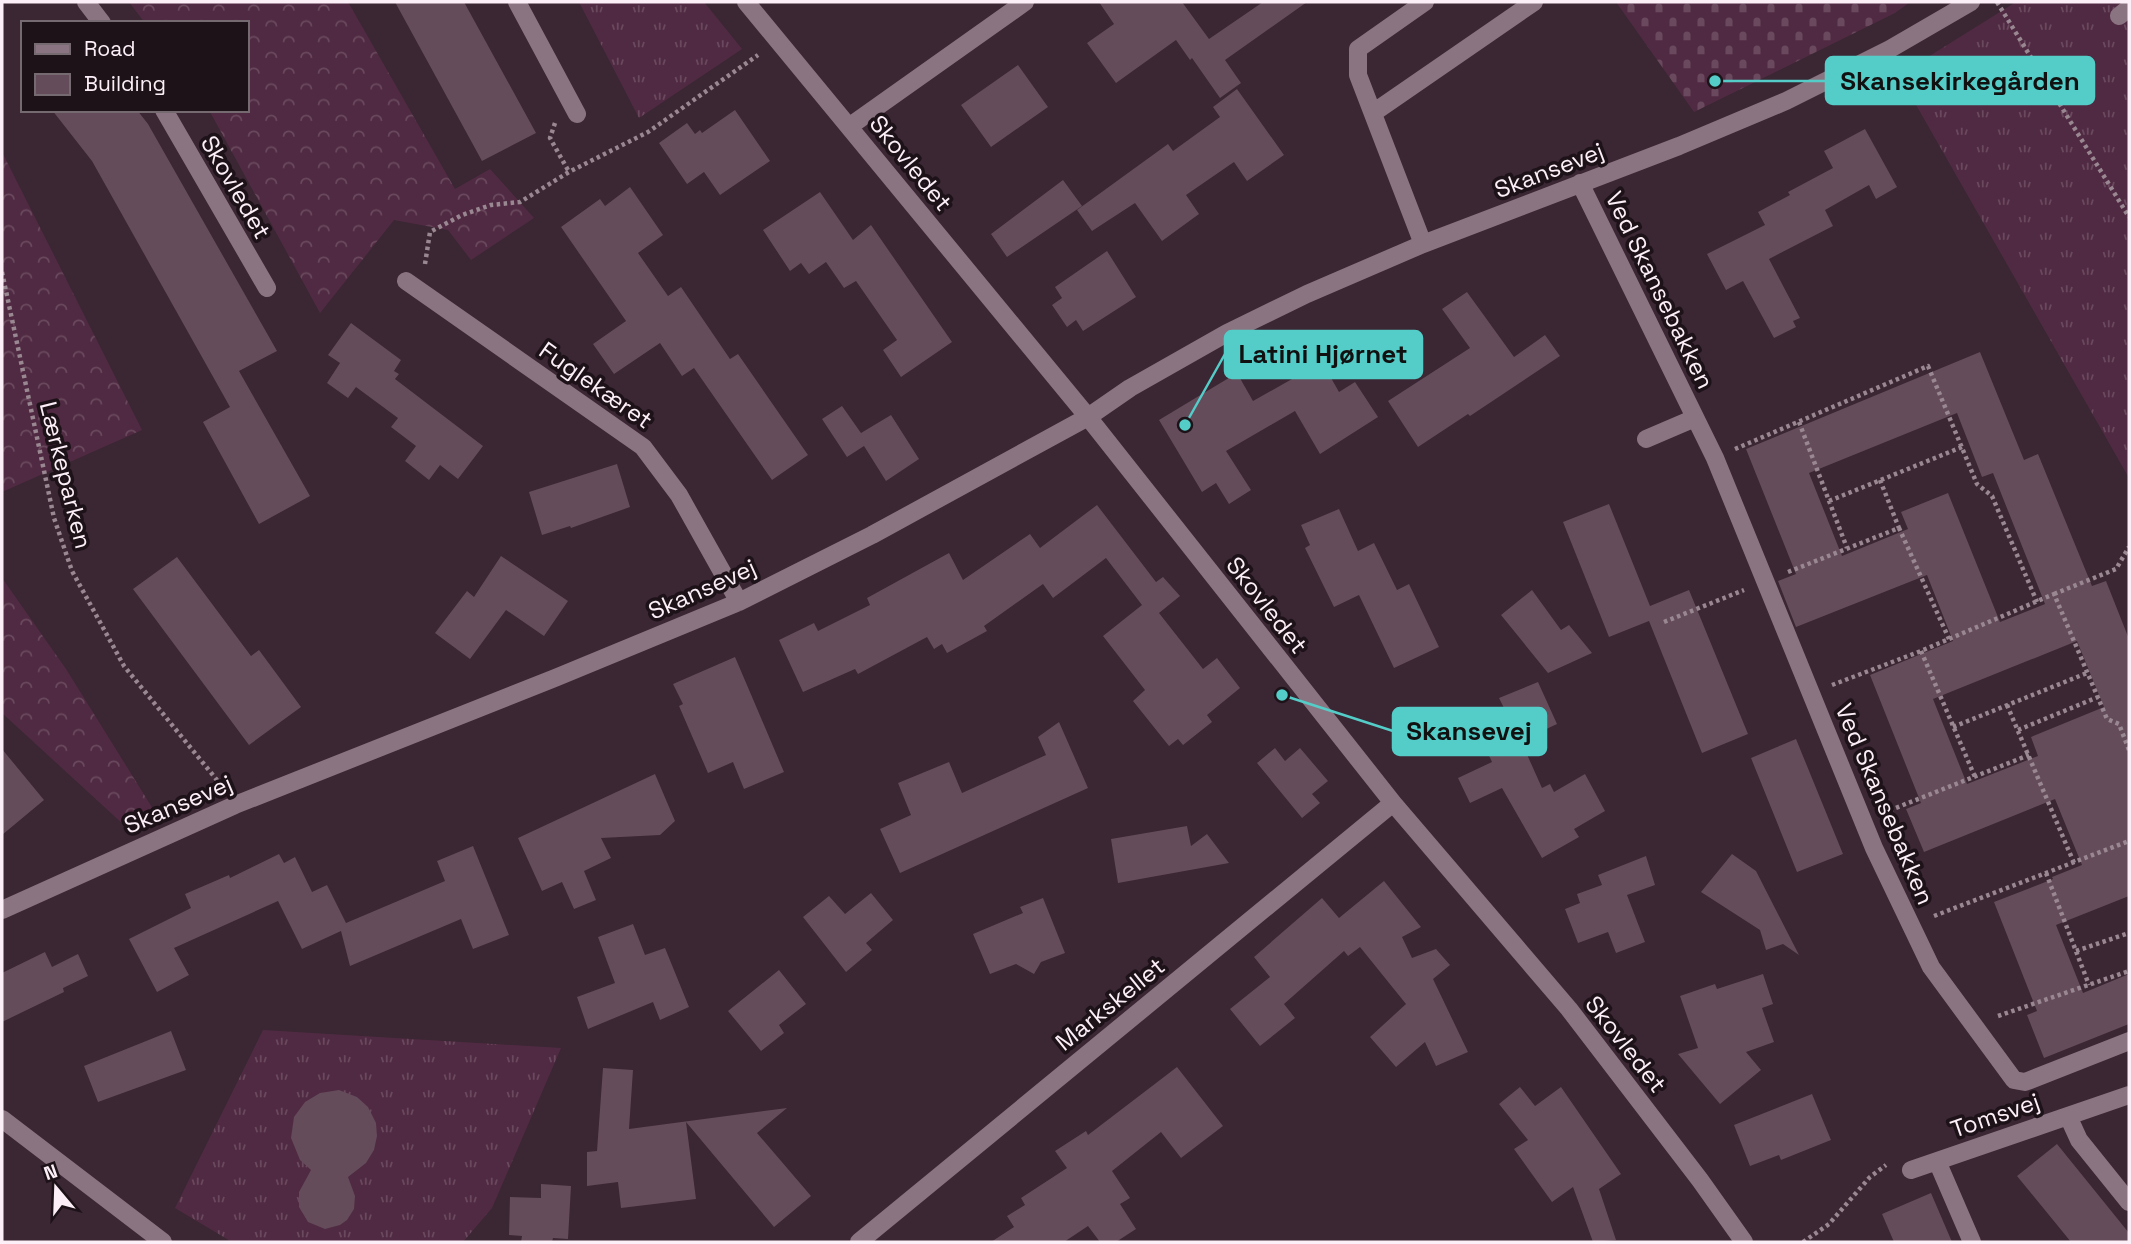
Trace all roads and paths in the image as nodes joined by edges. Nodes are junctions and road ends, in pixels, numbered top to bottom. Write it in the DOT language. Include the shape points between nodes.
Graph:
graph roads {
  1 [pos="86,2"];
  2 [pos="517,2"];
  3 [pos="746,2"];
  4 [pos="1025,2"];
  5 [pos="1425,2"];
  6 [pos="1534,2"];
  7 [pos="1971,2"];
  8 [pos="1997,2"];
  9 [pos="100,21"];
  10 [pos="779,41"];
  11 [pos="165,112"];
  12 [pos="1373,113"];
  13 [pos="576,114"];
  14 [pos="850,126"];
  15 [pos="1580,183"];
  16 [pos="2129,217"];
  17 [pos="1423,244"];
  18 [pos="2,272"];
  19 [pos="413,286"];
  20 [pos="267,288"];
  21 [pos="1088,417"];
  22 [pos="1695,418"];
  23 [pos="1799,422"];
  24 [pos="1646,439"];
  25 [pos="1962,447"];
  26 [pos="1715,458"];
  27 [pos="1880,480"];
  28 [pos="1829,501"];
  29 [pos="1899,528"];
  30 [pos="2129,547"];
  31 [pos="1847,549"];
  32 [pos="1765,581"];
  33 [pos="2054,594"];
  34 [pos="739,602"];
  35 [pos="2036,602"];
  36 [pos="1664,622"];
  37 [pos="1949,639"];
  38 [pos="1921,651"];
  39 [pos="2087,673"];
  40 [pos="1811,693"];
  41 [pos="2098,697"];
  42 [pos="2007,705"];
  43 [pos="1953,727"];
  44 [pos="2018,730"];
  45 [pos="2129,750"];
  46 [pos="2029,755"];
  47 [pos="1975,777"];
  48 [pos="1393,803"];
  49 [pos="235,805"];
  50 [pos="1863,821"];
  51 [pos="2129,841"];
  52 [pos="2074,863"];
  53 [pos="2046,873"];
  54 [pos="2,910"];
  55 [pos="1911,925"];
  56 [pos="2129,933"];
  57 [pos="2076,951"];
  58 [pos="2129,971"];
  59 [pos="2089,985"];
  60 [pos="1974,1025"];
  61 [pos="2129,1041"];
  62 [pos="2129,1095"];
  63 [pos="2068,1116"];
  64 [pos="2,1119"];
  65 [pos="1937,1161"];
  66 [pos="1911,1170"];
  67 [pos="2129,1202"];
  68 [pos="163,1242"];
  69 [pos="859,1242"];
  70 [pos="1744,1242"];
  71 [pos="1802,1242"];
  72 [pos="1972,1242"];
  1 -- 9 [label="street"];
  2 -- 13 [label="street"];
  3 -- 10 [label="street, Skovledet"];
  4 -- 14 [label="street"];
  5 -- 12 [label="street" via="1358,49 1359,75"];
  6 -- 12 [label="street"];
  7 -- 15 [label="street, Skansevej" via="1786,101"];
  8 -- 16 [label="path"];
  10 -- 14 [label="street, Skovledet"];
  10 -- 19 [label="path" via="648,132 520,202 491,205 430,232"];
  11 -- 20 [label="street, Skovledet"];
  12 -- 17 [label="street"];
  14 -- 21 [label="street, Skovledet"];
  15 -- 17 [label="street, Skansevej"];
  15 -- 22 [label="street, Ved Skansebakken"];
  17 -- 21 [label="street, Skansevej" via="1227,333"];
  18 -- 49 [label="path, Lærkeparken" via="54,518 72,572 124,666"];
  19 -- 34 [label="street, Fuglekæret" via="643,447 679,495"];
  21 -- 34 [label="street, Skansevej"];
  21 -- 48 [label="street, Skovledet"];
  22 -- 24 [label="street, Ved Skansebakken"];
  22 -- 26 [label="street, Ved Skansebakken"];
  23 -- 25 [label="path" via="1928,366"];
  23 -- 26 [label="path"];
  23 -- 28 [label="path"];
  25 -- 27 [label="path"];
  25 -- 35 [label="path" via="1977,484 1992,496"];
  26 -- 32 [label="street, Ved Skansebakken"];
  27 -- 28 [label="path"];
  27 -- 29 [label="path"];
  28 -- 31 [label="path"];
  29 -- 31 [label="path"];
  29 -- 37 [label="path"];
  30 -- 33 [label="path" via="2116,569"];
  31 -- 32 [label="path"];
  32 -- 36 [label="path"];
  32 -- 40 [label="street, Ved Skansebakken"];
  33 -- 35 [label="path"];
  33 -- 39 [label="path"];
  34 -- 49 [label="street, Skansevej"];
  35 -- 37 [label="path"];
  37 -- 38 [label="path"];
  38 -- 40 [label="path"];
  38 -- 43 [label="path"];
  39 -- 41 [label="path"];
  39 -- 42 [label="path"];
  40 -- 50 [label="street, Ved Skansebakken"];
  41 -- 44 [label="path"];
  41 -- 45 [label="path" via="2107,719 2119,724"];
  42 -- 43 [label="path"];
  42 -- 44 [label="path"];
  43 -- 47 [label="path"];
  44 -- 46 [label="path"];
  46 -- 47 [label="path"];
  46 -- 52 [label="path"];
  47 -- 50 [label="path"];
  48 -- 69 [label="street, Markskellet"];
  48 -- 70 [label="street, Skovledet" via="1569,1009"];
  49 -- 54 [label="street, Skansevej"];
  50 -- 55 [label="street, Ved Skansebakken"];
  51 -- 52 [label="path"];
  52 -- 53 [label="path"];
  53 -- 55 [label="path"];
  53 -- 57 [label="path"];
  55 -- 60 [label="street, Ved Skansebakken" via="1931,967"];
  56 -- 57 [label="path"];
  57 -- 59 [label="path"];
  58 -- 59 [label="path"];
  59 -- 60 [label="path"];
  60 -- 61 [label="street, Ved Skansebakken" via="2014,1080 2025,1082"];
  62 -- 63 [label="street, Tomsvej"];
  63 -- 65 [label="street, Tomsvej"];
  63 -- 67 [label="street, Tomsvej" via="2079,1140"];
  64 -- 68 [label="street"];
  65 -- 66 [label="street, Tomsvej"];
  65 -- 72 [label="street, Tomsvej"];
  66 -- 71 [label="path" via="1891,1162 1870,1177 1829,1224"];
}
